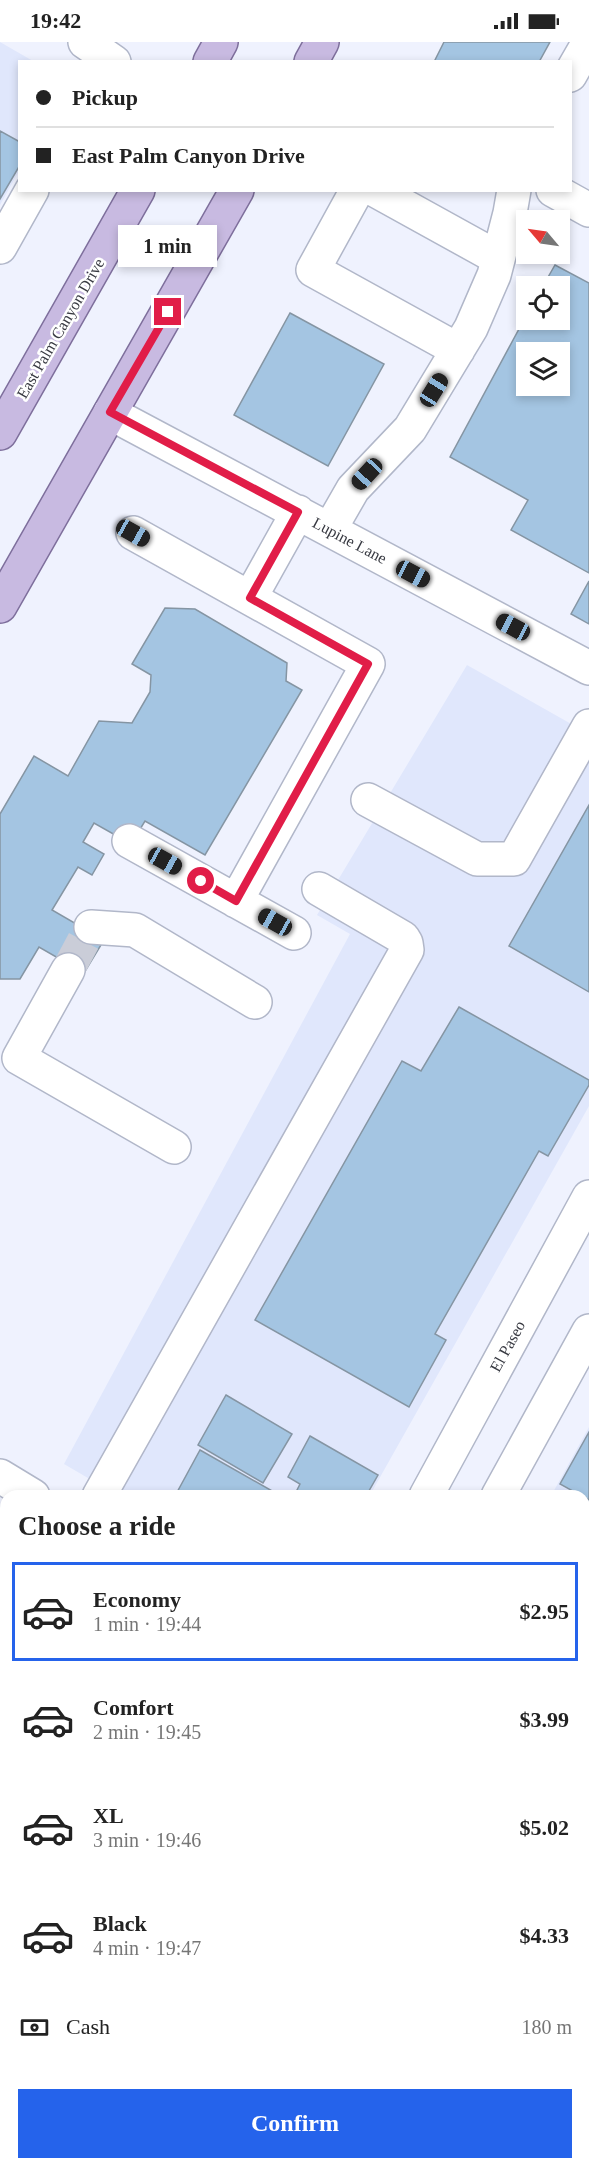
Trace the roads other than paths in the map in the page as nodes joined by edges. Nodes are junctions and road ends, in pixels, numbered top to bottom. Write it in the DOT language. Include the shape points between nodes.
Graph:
graph roads {
  1 [pos="221,42"];
  2 [pos="589,42"];
  3 [pos="211,60"];
  4 [pos="572,72"];
  5 [pos="31,192"];
  6 [pos="137,192"];
  7 [pos="236,192"];
  8 [pos="356,192"];
  9 [pos="379,192"];
  10 [pos="514,192"];
  11 [pos="557,192"];
  12 [pos="589,210"];
  13 [pos="0,247"];
  14 [pos="498,258"];
  15 [pos="458,350"];
  16 [pos="110,412"];
  17 [pos="0,434"];
  18 [pos="298,512"];
  19 [pos="330,529"];
  20 [pos="133,533"];
  21 [pos="250,598"];
  22 [pos="0,606"];
  23 [pos="589,668"];
  24 [pos="589,726"];
  25 [pos="368,800"];
  26 [pos="129,841"];
  27 [pos="319,889"];
  28 [pos="236,901"];
  29 [pos="92,927"];
  30 [pos="294,933"];
  31 [pos="68,970"];
  32 [pos="255,1002"];
  33 [pos="9,1052"];
  34 [pos="174,1147"];
  35 [pos="589,1197"];
  36 [pos="589,1331"];
  37 [pos="0,1476"];
  38 [pos="23,1490"];
  39 [pos="102,1490"];
  40 [pos="429,1490"];
  41 [pos="501,1490"];
  1 -- 3 [label="main road"];
  2 -- 4 [label="street"];
  5 -- 13 [label="street"];
  6 -- 17 [label="main road, East Palm Canyon Drive"];
  7 -- 16 [label="main road"];
  8 -- 15 [label="street" via="313,270"];
  9 -- 14 [label="street"];
  10 -- 14 [label="street"];
  11 -- 12 [label="street"];
  14 -- 15 [label="street" via="471,328"];
  15 -- 19 [label="street" via="410,429 353,489"];
  16 -- 18 [label="street, Lupine Lane"];
  16 -- 22 [label="main road"];
  18 -- 19 [label="street, Lupine Lane"];
  18 -- 21 [label="street"];
  19 -- 23 [label="street, Lupine Lane"];
  20 -- 21 [label="street"];
  21 -- 28 [label="street" via="368,664"];
  24 -- 25 [label="street" via="514,859 477,859"];
  26 -- 28 [label="street"];
  27 -- 39 [label="street" via="403,938 407,950"];
  28 -- 30 [label="street"];
  29 -- 32 [label="street" via="135,930"];
  31 -- 33 [label="street"];
  33 -- 34 [label="street"];
  35 -- 40 [label="street, El Paseo"];
  36 -- 41 [label="street"];
  37 -- 38 [label="street"];
}
